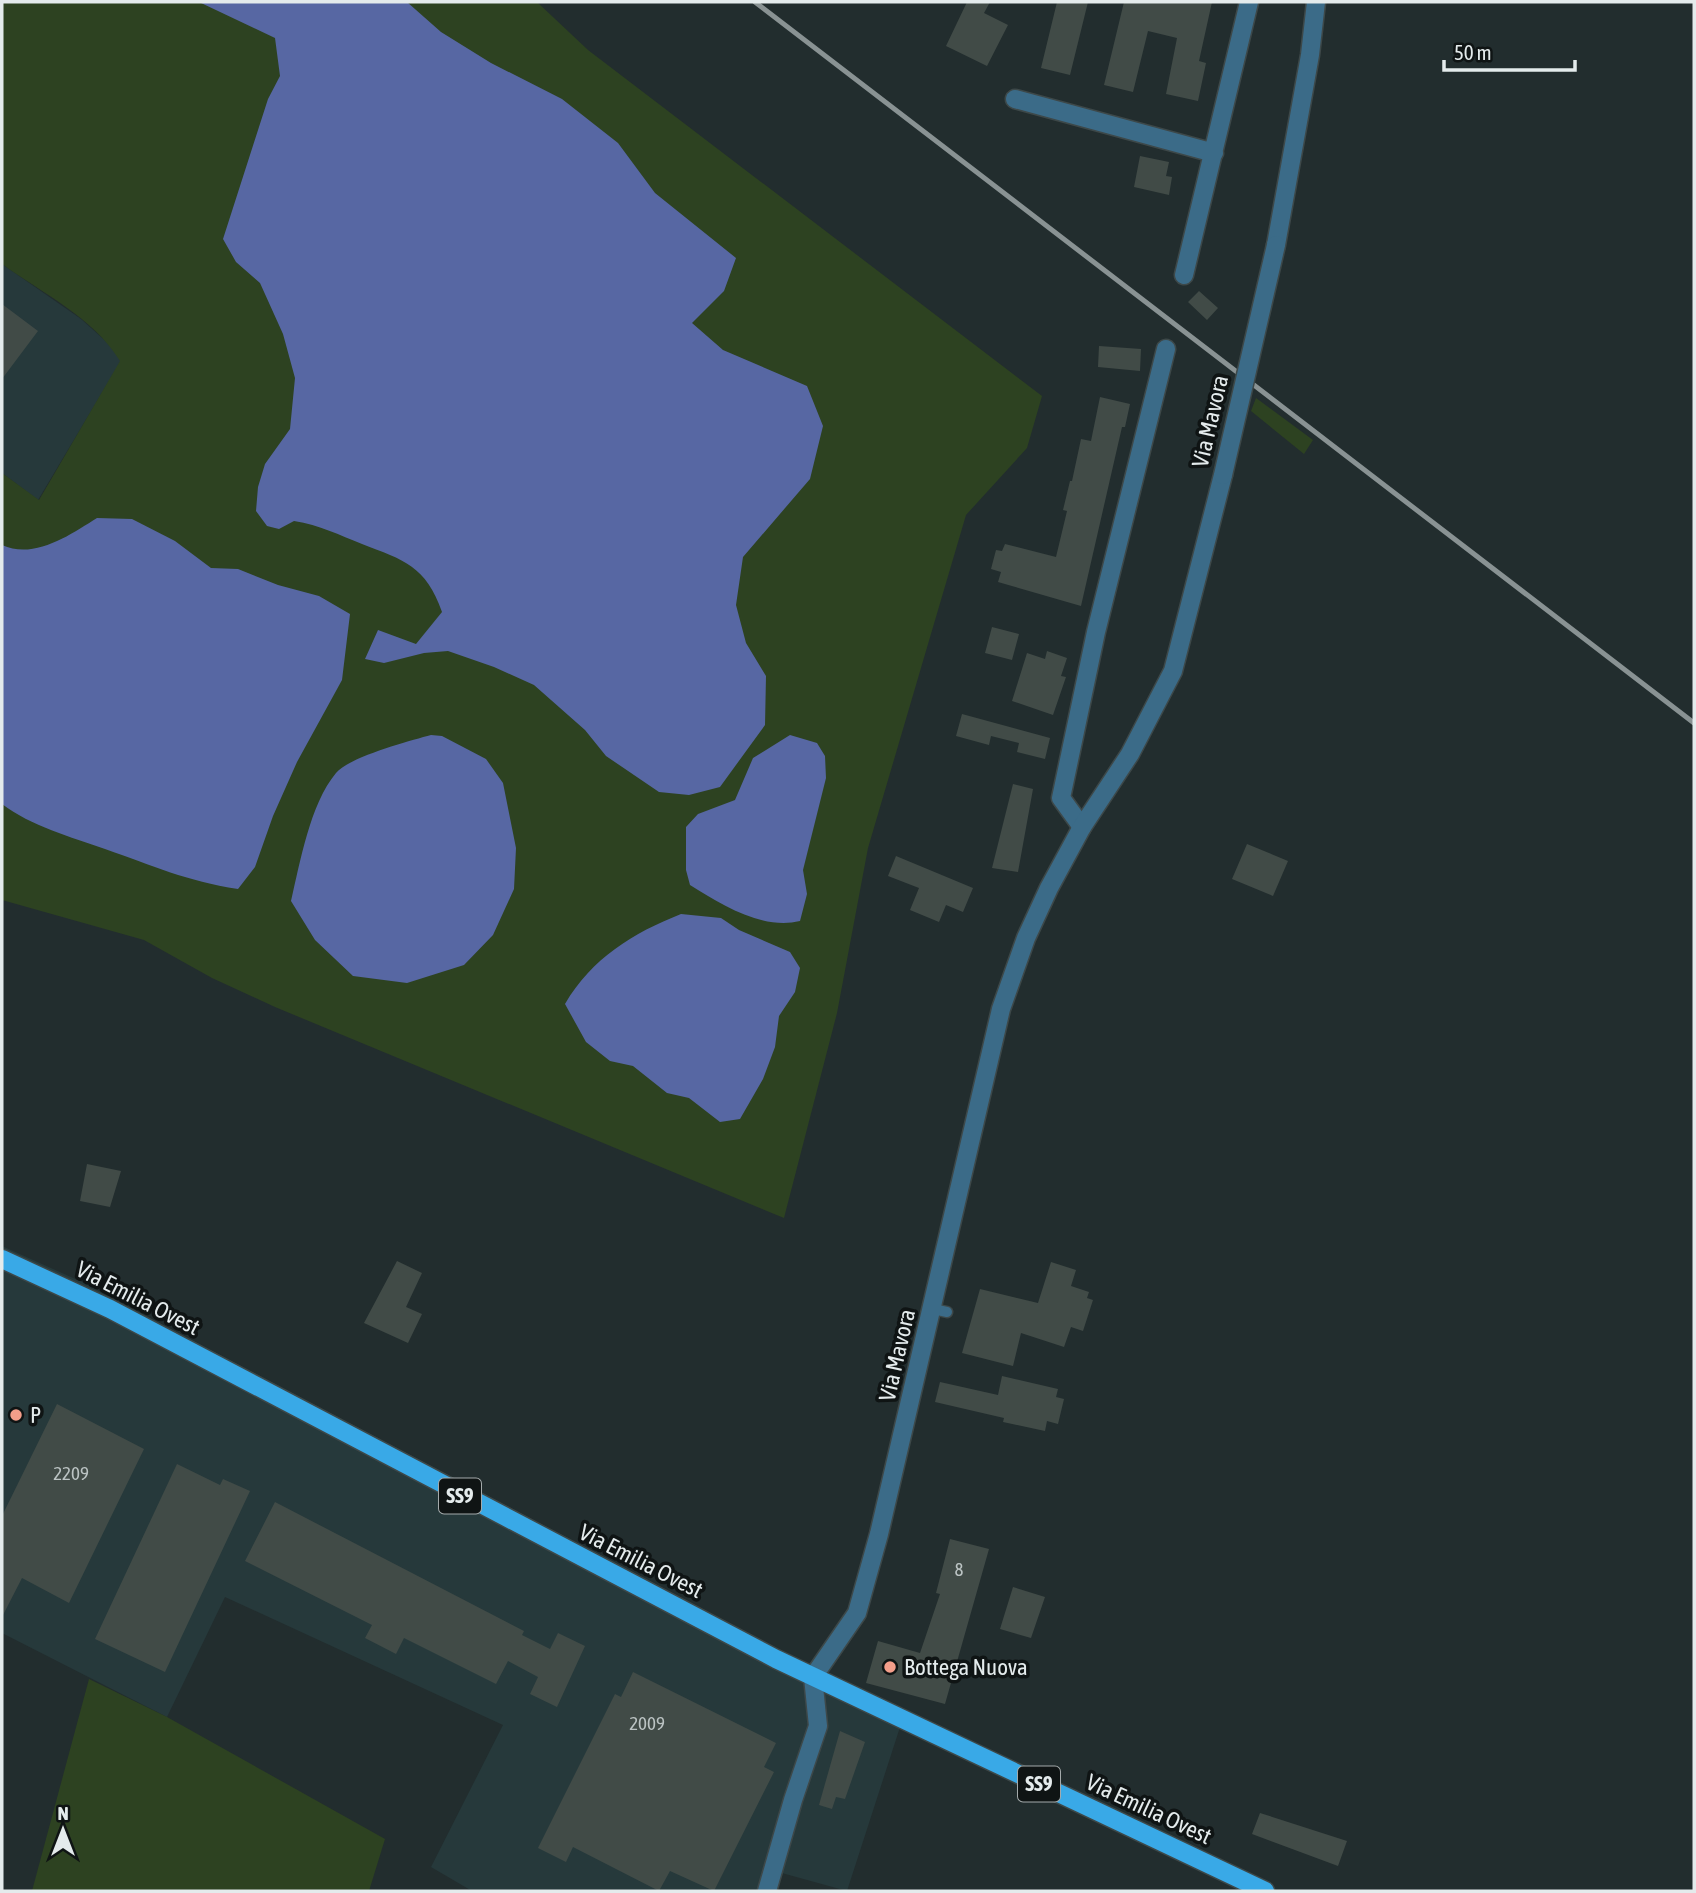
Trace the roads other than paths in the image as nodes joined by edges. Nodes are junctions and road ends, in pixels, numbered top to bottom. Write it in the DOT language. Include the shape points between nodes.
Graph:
graph roads {
  1 [pos="1249,2"];
  2 [pos="1316,2"];
  3 [pos="1015,99"];
  4 [pos="1214,153"];
  5 [pos="1184,275"];
  6 [pos="1166,349"];
  7 [pos="1082,828"];
  8 [pos="2,1259"];
  9 [pos="813,1677"];
  10 [pos="767,1891"];
  11 [pos="1265,1891"];
  1 -- 4 [label="street"];
  2 -- 7 [label="street, Via Mavora, bridge" via="1276,245 1173,671 1130,754"];
  3 -- 4 [label="street"];
  4 -- 5 [label="street"];
  6 -- 7 [label="street" via="1096,632 1061,799"];
  7 -- 9 [label="street, Via Mavora" via="1032,926 1001,1009 940,1311 885,1533 857,1613"];
  8 -- 9 [label="main road, Via Emilia Ovest / SS9" via="121,1315 446,1489"];
  9 -- 10 [label="street" via="818,1726"];
  9 -- 11 [label="main road, Via Emilia Ovest / SS9"];
}
